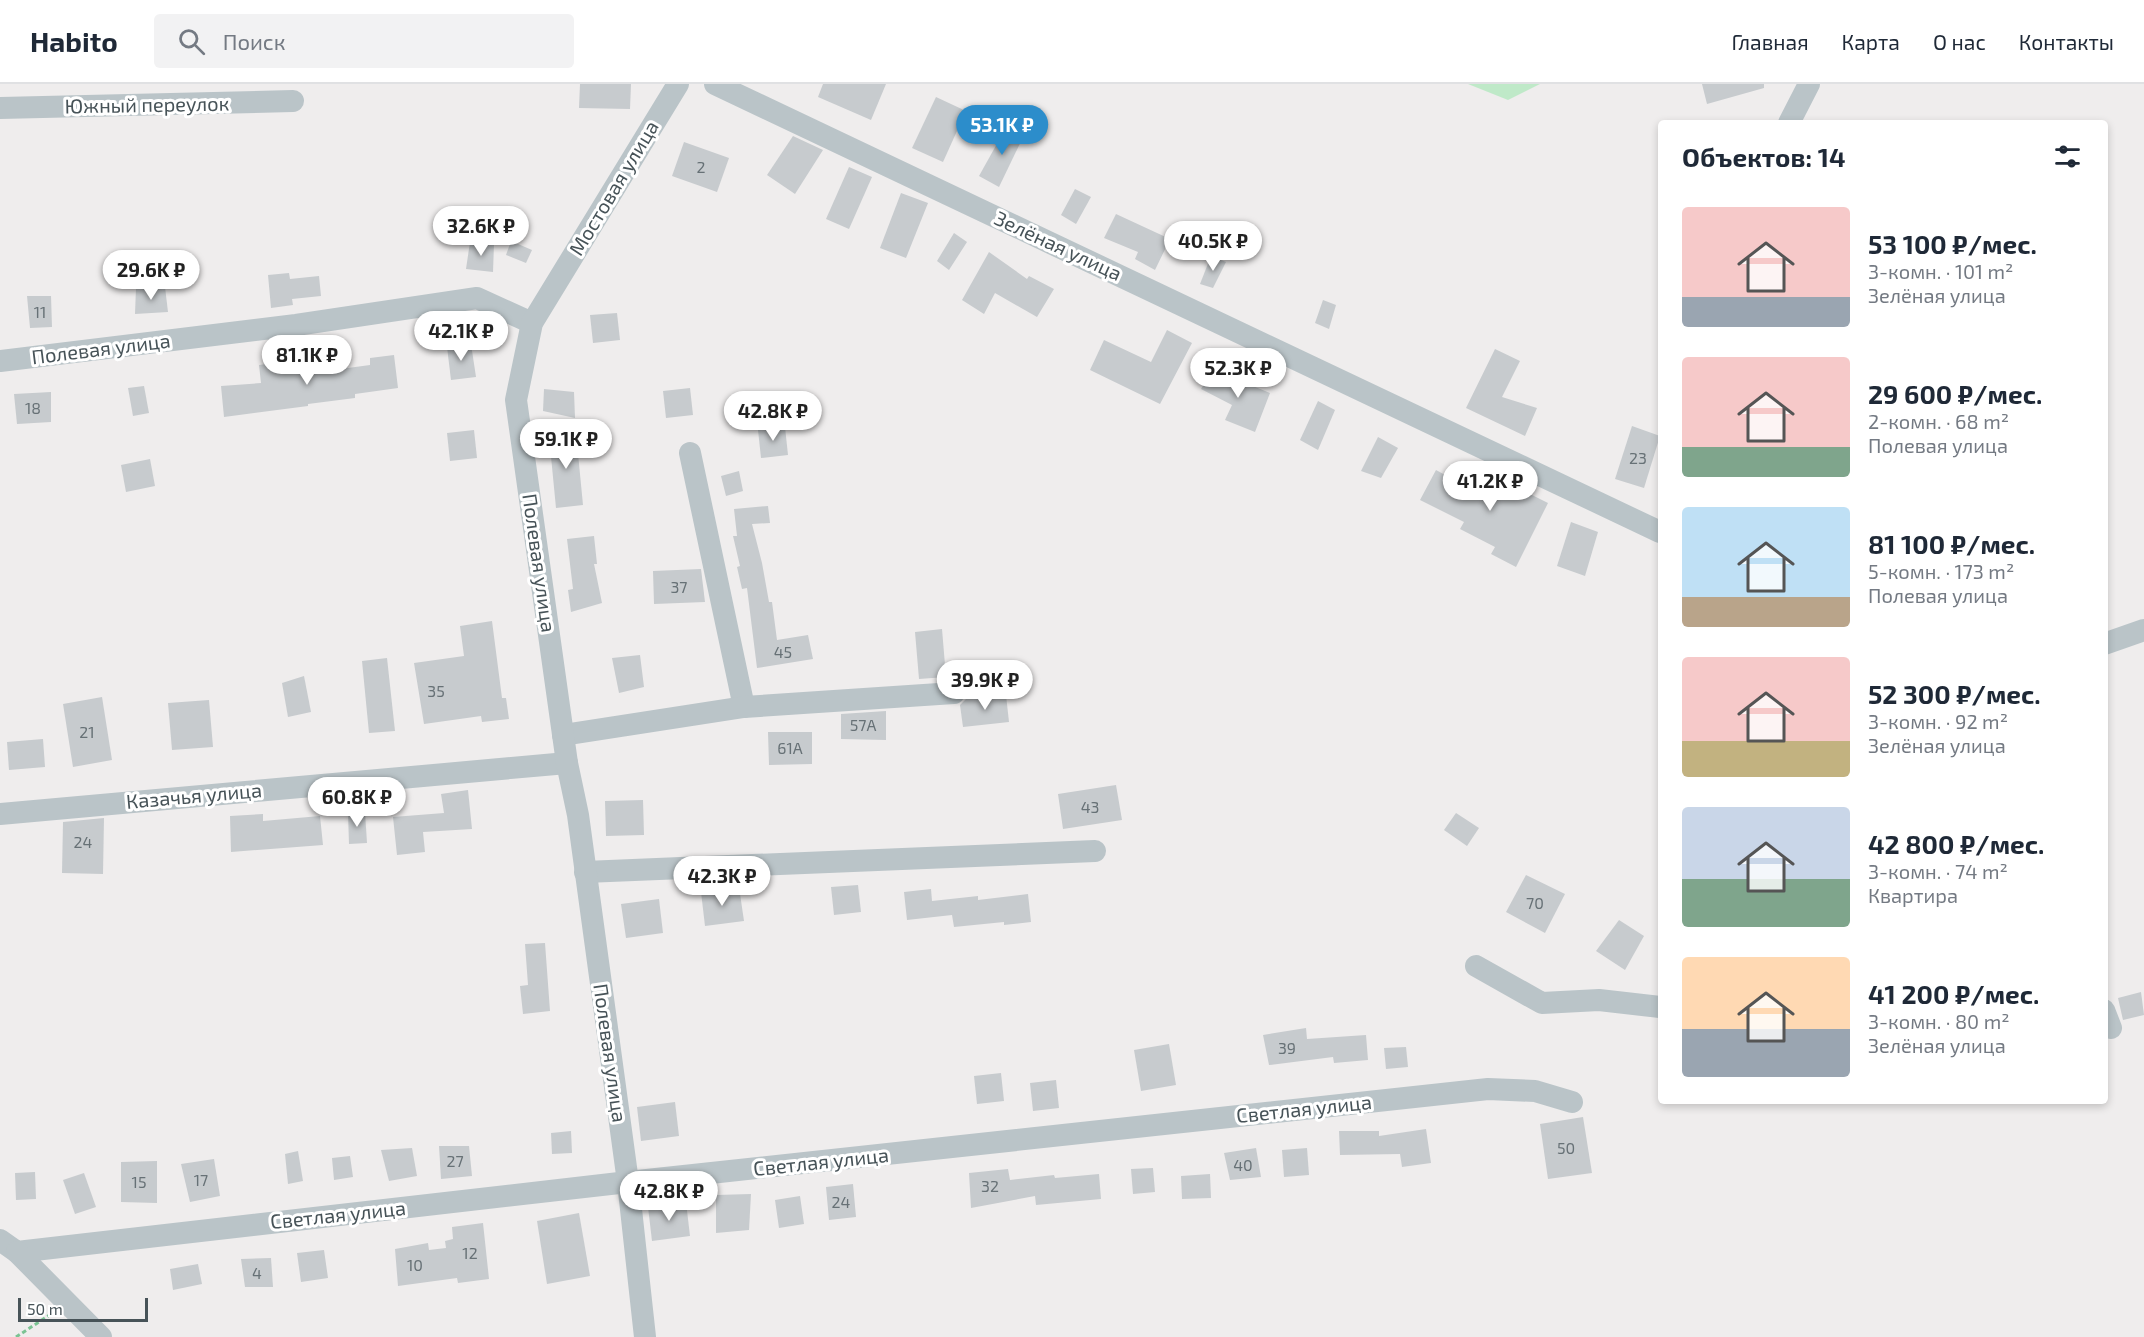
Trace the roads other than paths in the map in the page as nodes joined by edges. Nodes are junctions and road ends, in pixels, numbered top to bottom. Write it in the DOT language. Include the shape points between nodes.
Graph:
graph roads {
  1 [pos="678,84"];
  2 [pos="715,84"];
  3 [pos="1809,84"];
  4 [pos="294,101"];
  5 [pos="0,108"];
  6 [pos="1790,120"];
  7 [pos="532,323"];
  8 [pos="0,361"];
  9 [pos="690,453"];
  10 [pos="1658,531"];
  11 [pos="2144,630"];
  12 [pos="2108,643"];
  13 [pos="954,693"];
  14 [pos="744,707"];
  15 [pos="563,735"];
  16 [pos="567,763"];
  17 [pos="0,814"];
  18 [pos="1095,851"];
  19 [pos="585,872"];
  20 [pos="1476,966"];
  21 [pos="1658,1007"];
  22 [pos="1572,1102"];
  23 [pos="628,1182"];
  24 [pos="8,1246"];
  25 [pos="101,1337"];
  26 [pos="645,1337"];
  1 -- 7 [label="street, Мостовая улица"];
  2 -- 10 [label="street, Зелёная улица"];
  3 -- 6 [label="street"];
  4 -- 5 [label="street, Южный переулок"];
  7 -- 8 [label="street, Полевая улица" via="477,297 296,326"];
  7 -- 15 [label="street, Полевая улица" via="516,400"];
  9 -- 14 [label="street"];
  11 -- 12 [label="street"];
  13 -- 14 [label="street"];
  14 -- 15 [label="street"];
  15 -- 16 [label="street, Полевая улица"];
  16 -- 17 [label="street, Казачья улица"];
  16 -- 19 [label="street, Полевая улица"];
  18 -- 19 [label="street"];
  19 -- 23 [label="street, Полевая улица"];
  20 -- 21 [label="street" via="1542,1003 1599,1000"];
  22 -- 23 [label="street, Светлая улица" via="1536,1091 1488,1089"];
  23 -- 24 [label="street, Светлая улица"];
  23 -- 26 [label="street, Полевая улица"];
  24 -- 25 [label="street"];
}
